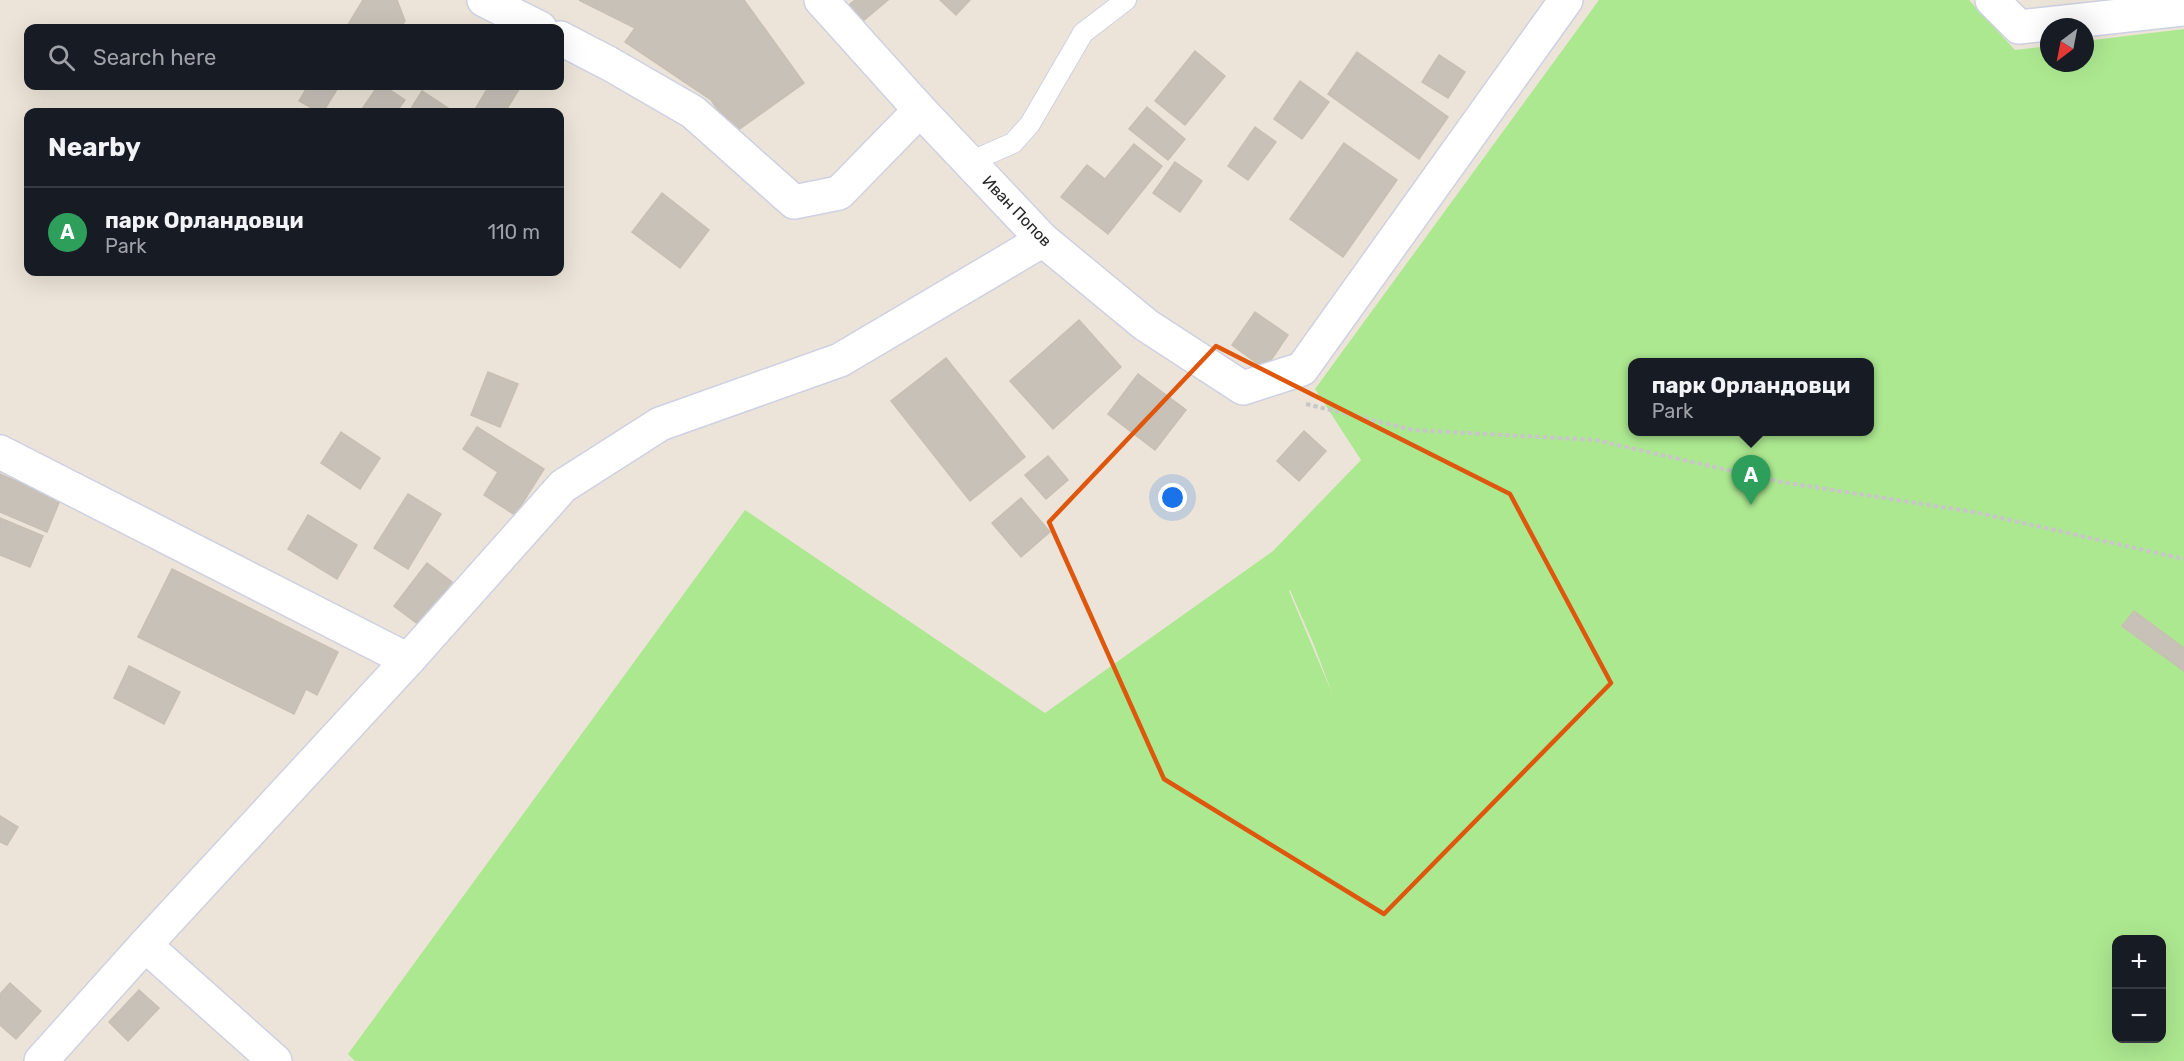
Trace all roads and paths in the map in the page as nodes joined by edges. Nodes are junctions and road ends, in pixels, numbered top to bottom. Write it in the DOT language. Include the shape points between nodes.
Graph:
graph roads {
  1 [pos="484,0"];
  2 [pos="821,0"];
  3 [pos="1126,0"];
  4 [pos="1566,0"];
  5 [pos="1992,0"];
  6 [pos="2184,9"];
  7 [pos="532,24"];
  8 [pos="564,40"];
  9 [pos="920,110"];
  10 [pos="970,162"];
  11 [pos="1043,240"];
  12 [pos="1300,402"];
  13 [pos="0,452"];
  14 [pos="2184,559"];
  15 [pos="408,660"];
  16 [pos="145,945"];
  17 [pos="41,1061"];
  18 [pos="275,1061"];
  1 -- 7 [label="street"];
  2 -- 9 [label="street, Иван Попов"];
  3 -- 10 [label="lane" via="1083,33 1030,124 1013,143"];
  4 -- 11 [label="street, Иван Попов" via="1302,369 1243,388 1146,325"];
  5 -- 6 [label="street" via="2019,27"];
  8 -- 9 [label="street" via="693,112 794,202 839,193"];
  9 -- 10 [label="street, Иван Попов"];
  10 -- 11 [label="street, Иван Попов"];
  11 -- 15 [label="street" via="840,360 660,424 563,486"];
  12 -- 14 [label="path" via="1413,430 1595,440 1781,482 1974,512"];
  13 -- 15 [label="street"];
  15 -- 16 [label="street"];
  16 -- 17 [label="street"];
  16 -- 18 [label="street"];
}
